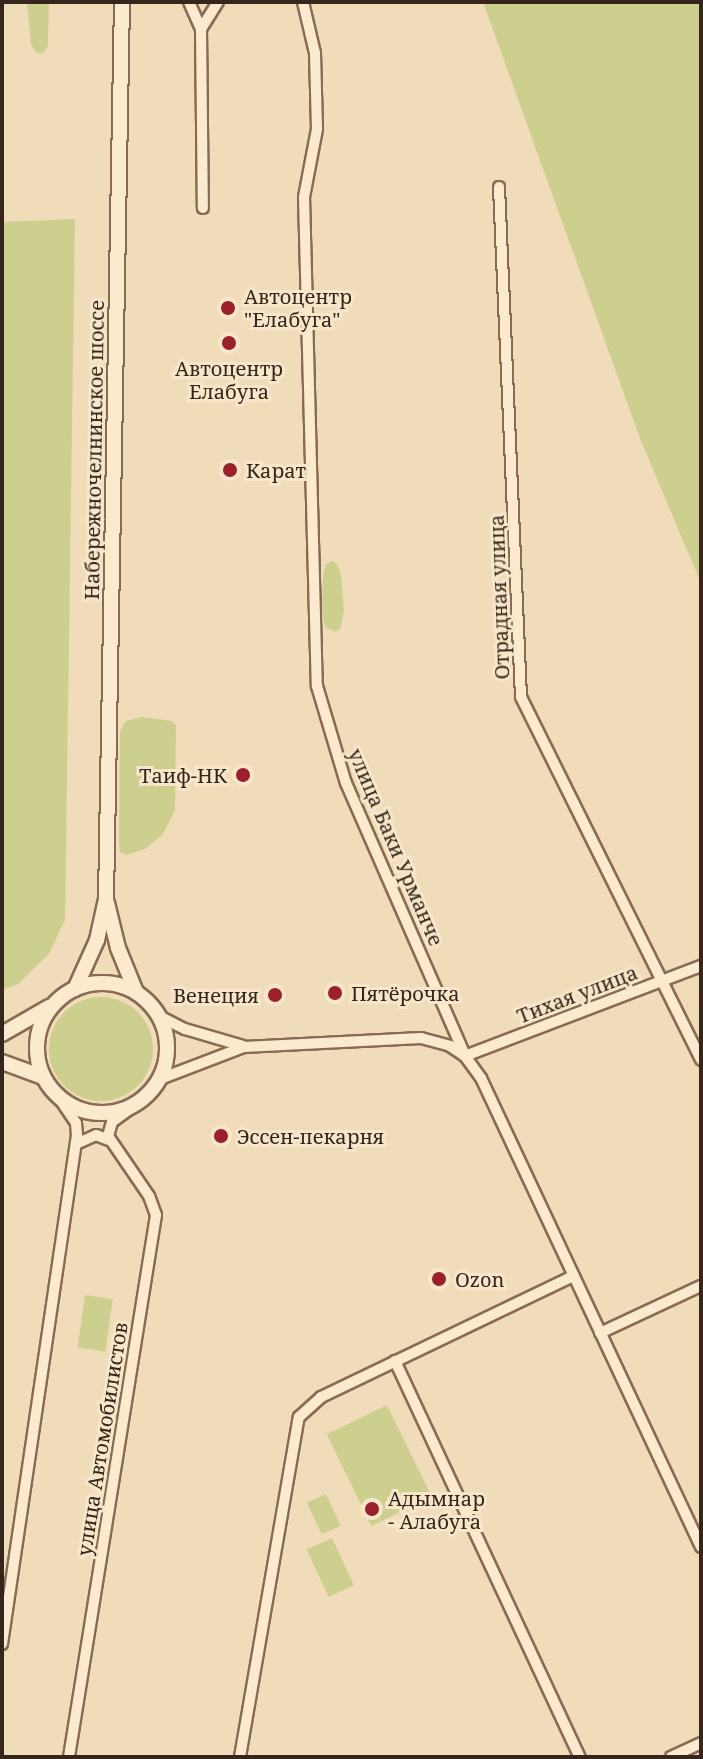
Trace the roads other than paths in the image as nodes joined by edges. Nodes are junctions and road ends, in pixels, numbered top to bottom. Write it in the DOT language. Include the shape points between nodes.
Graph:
graph roads {
  1 [pos="122,2"];
  2 [pos="189,2"];
  3 [pos="218,2"];
  4 [pos="303,2"];
  5 [pos="201,29"];
  6 [pos="499,187"];
  7 [pos="203,208"];
  8 [pos="106,899"];
  9 [pos="701,966"];
  10 [pos="661,981"];
  11 [pos="75,989"];
  12 [pos="136,992"];
  13 [pos="56,1002"];
  14 [pos="159,1016"];
  15 [pos="2,1034"];
  16 [pos="244,1047"];
  17 [pos="465,1056"];
  18 [pos="701,1060"];
  19 [pos="2,1062"];
  20 [pos="43,1077"];
  21 [pos="160,1079"];
  22 [pos="59,1098"];
  23 [pos="138,1103"];
  24 [pos="109,1140"];
  25 [pos="76,1144"];
  26 [pos="574,1276"];
  27 [pos="701,1286"];
  28 [pos="600,1333"];
  29 [pos="395,1361"];
  30 [pos="701,1547"];
  31 [pos="2,1644"];
  32 [pos="701,1743"];
  33 [pos="69,1757"];
  34 [pos="240,1757"];
  35 [pos="580,1757"];
  36 [pos="671,1757"];
  1 -- 8 [label="main road, Набережночелнинское шоссе"];
  2 -- 5 [label="street"];
  3 -- 5 [label="street"];
  4 -- 17 [label="street, улица Баки Урманче" via="315,53 317,129 304,197 317,686 346,783"];
  5 -- 7 [label="street"];
  6 -- 10 [label="street, Отрадная улица" via="521,697"];
  8 -- 11 [label="main road, Набережночелнинское шоссе" via="97,940"];
  8 -- 12 [label="main road, Набережночелнинское шоссе"];
  9 -- 10 [label="street, Тихая улица"];
  10 -- 17 [label="street, Тихая улица"];
  10 -- 18 [label="street, Отрадная улица"];
  11 -- 12 [label="main road" via="106,983"];
  11 -- 13 [label="main road"];
  12 -- 14 [label="main road"];
  13 -- 15 [label="main road"];
  13 -- 20 [label="main road" via="46,1015 37,1046"];
  14 -- 16 [label="street"];
  14 -- 21 [label="main road" via="168,1048"];
  16 -- 17 [label="street" via="421,1038"];
  16 -- 21 [label="street"];
  17 -- 26 [label="street, улица Баки Урманче" via="481,1078"];
  19 -- 20 [label="main road"];
  20 -- 22 [label="main road"];
  21 -- 23 [label="main road"];
  22 -- 23 [label="main road" via="98,1114"];
  22 -- 25 [label="street" via="76,1123"];
  23 -- 24 [label="street" via="112,1122"];
  24 -- 25 [label="street" via="89,1136"];
  24 -- 33 [label="street, улица Автомобилистов" via="149,1196 156,1215"];
  25 -- 31 [label="street"];
  26 -- 28 [label="street, улица Баки Урманче"];
  26 -- 29 [label="street"];
  27 -- 28 [label="street"];
  28 -- 30 [label="street, улица Баки Урманче"];
  29 -- 34 [label="street" via="321,1397 299,1417"];
  29 -- 35 [label="street"];
  32 -- 36 [label="street"];
}
